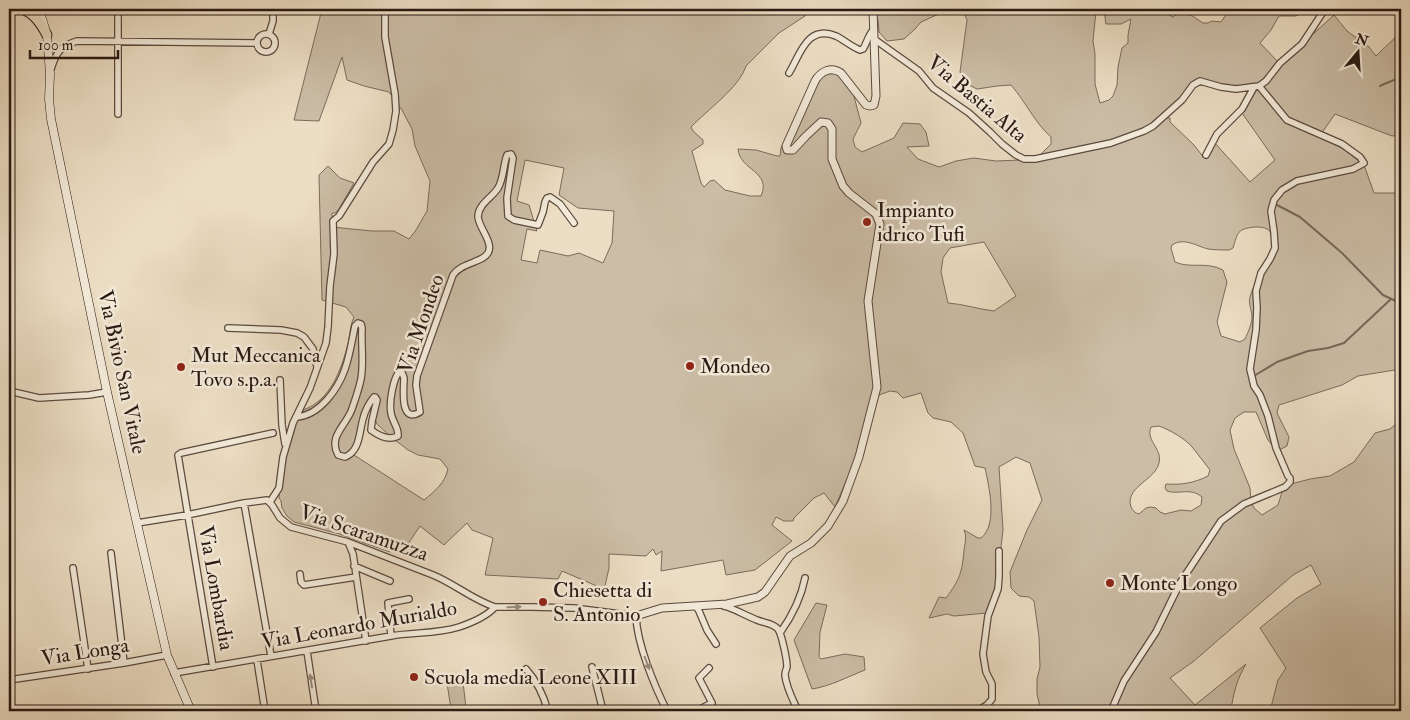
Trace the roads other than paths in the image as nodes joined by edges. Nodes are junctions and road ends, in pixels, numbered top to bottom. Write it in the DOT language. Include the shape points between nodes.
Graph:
graph roads {
  1 [pos="22,9"];
  2 [pos="32,9"];
  3 [pos="39,9"];
  4 [pos="118,9"];
  5 [pos="273,9"];
  6 [pos="385,9"];
  7 [pos="873,9"];
  8 [pos="1325,9"];
  9 [pos="874,29"];
  10 [pos="269,34"];
  11 [pos="47,35"];
  12 [pos="874,40"];
  13 [pos="118,41"];
  14 [pos="256,43"];
  15 [pos="788,73"];
  16 [pos="50,74"];
  17 [pos="1259,86"];
  18 [pos="1252,87"];
  19 [pos="118,114"];
  20 [pos="1206,155"];
  21 [pos="574,222"];
  22 [pos="228,328"];
  23 [pos="317,368"];
  24 [pos="280,380"];
  25 [pos="9,391"];
  26 [pos="108,392"];
  27 [pos="297,417"];
  28 [pos="273,433"];
  29 [pos="285,449"];
  30 [pos="270,502"];
  31 [pos="244,503"];
  32 [pos="187,515"];
  33 [pos="137,523"];
  34 [pos="348,542"];
  35 [pos="1000,551"];
  36 [pos="111,552"];
  37 [pos="354,566"];
  38 [pos="73,568"];
  39 [pos="300,574"];
  40 [pos="356,577"];
  41 [pos="805,578"];
  42 [pos="390,581"];
  43 [pos="409,599"];
  44 [pos="719,605"];
  45 [pos="696,606"];
  46 [pos="495,607"];
  47 [pos="636,616"];
  48 [pos="780,633"];
  49 [pos="392,636"];
  50 [pos="366,641"];
  51 [pos="716,644"];
  52 [pos="307,651"];
  53 [pos="166,655"];
  54 [pos="272,656"];
  55 [pos="258,660"];
  56 [pos="124,663"];
  57 [pos="212,667"];
  58 [pos="592,667"];
  59 [pos="709,668"];
  60 [pos="88,669"];
  61 [pos="526,670"];
  62 [pos="174,673"];
  63 [pos="9,680"];
  64 [pos="192,711"];
  65 [pos="265,711"];
  66 [pos="316,711"];
  67 [pos="548,711"];
  68 [pos="603,711"];
  69 [pos="666,711"];
  70 [pos="696,711"];
  71 [pos="798,711"];
  72 [pos="977,711"];
  73 [pos="1111,711"];
  1 -- 11 [label="main road" via="35,18"];
  2 -- 11 [label="main road, Via Bivio San Vitale"];
  3 -- 11 [label="main road, Via Bivio San Vitale"];
  4 -- 13 [label="street"];
  5 -- 10 [label="street"];
  6 -- 23 [label="street" via="385,37 395,94 393,130 389,144 333,221 334,254 328,327"];
  7 -- 9 [label="street"];
  8 -- 17 [label="street" via="1302,44"];
  9 -- 12 [label="street"];
  9 -- 15 [label="street" via="860,50 834,35 818,34 804,44"];
  10 -- 14 [label="street" via="260,35"];
  10 -- 14 [label="street" via="275,41 272,50 260,51"];
  11 -- 16 [label="main road, Via Bivio San Vitale"];
  12 -- 18 [label="street, Via Bastia Alta" via="919,71 933,88 969,113 1002,144 1019,157 1029,160 1111,143 1144,131 1200,81 1236,89"];
  12 -- 44 [label="street" via="874,105 866,105 842,73 832,69 825,71 815,81 786,146 787,150 793,150 821,122 828,122 832,129 832,159 843,186 876,214 880,224 868,301 877,387 862,449 843,501 828,526 811,544 790,556 764,592 753,598"];
  13 -- 14 [label="street"];
  13 -- 16 [label="street" via="68,44 58,53"];
  13 -- 19 [label="street"];
  16 -- 26 [label="main road, Via Bivio San Vitale" via="51,120"];
  17 -- 18 [label="street, Via Bastia Alta"];
  17 -- 73 [label="street" via="1287,120 1342,144 1364,163 1353,169 1297,181 1282,190 1271,211 1275,248 1260,273 1256,291 1256,330 1250,369 1290,482 1286,487 1244,504 1221,522 1179,583 1156,632 1124,681"];
  18 -- 20 [label="street" via="1242,109 1217,134"];
  21 -- 27 [label="street, Via Mondeo" via="550,197 538,225 508,216 507,198 513,158 512,154 507,155 498,187 479,212 480,225 490,244 489,252 453,275 417,376 420,412 411,414 406,409 401,370 394,383 390,408 398,436 388,438 371,430 374,397 363,417 356,448 345,457 338,455 334,446 336,437 351,411 361,381 362,328 358,323 344,371 336,385 319,407"];
  22 -- 23 [label="street" via="297,332 313,348"];
  23 -- 27 [label="street"];
  24 -- 29 [label="street"];
  25 -- 26 [label="street" via="38,398"];
  26 -- 33 [label="main road, Via Bivio San Vitale"];
  27 -- 29 [label="street"];
  28 -- 32 [label="street, Via Lombardia" via="179,454"];
  29 -- 30 [label="street" via="279,488"];
  30 -- 31 [label="street, Via Scaramuzza"];
  30 -- 34 [label="street, Via Scaramuzza" via="280,518 291,527"];
  31 -- 32 [label="street, Via Scaramuzza"];
  31 -- 54 [label="street"];
  32 -- 33 [label="street, Via Scaramuzza"];
  32 -- 57 [label="street, Via Lombardia"];
  33 -- 53 [label="main road, Via Bivio San Vitale"];
  34 -- 37 [label="street"];
  34 -- 46 [label="street, Via Scaramuzza" via="446,580"];
  35 -- 72 [label="street" via="998,589 988,616 983,654 992,684 992,699"];
  36 -- 56 [label="street"];
  37 -- 40 [label="street"];
  37 -- 42 [label="street"];
  38 -- 60 [label="street"];
  39 -- 40 [label="street" via="304,585"];
  40 -- 50 [label="street"];
  41 -- 48 [label="street" via="793,614"];
  43 -- 49 [label="street" via="388,603"];
  44 -- 45 [label="street"];
  44 -- 48 [label="street" via="771,625"];
  45 -- 47 [label="street" via="662,608"];
  45 -- 51 [label="street"];
  46 -- 47 [label="street, one-way" via="574,608"];
  46 -- 49 [label="street, Via Leonardo Murialdo" via="460,627"];
  47 -- 69 [label="street, one-way" via="642,651"];
  48 -- 71 [label="street" via="786,658 787,684"];
  49 -- 50 [label="street, Via Leonardo Murialdo"];
  50 -- 52 [label="street, Via Leonardo Murialdo"];
  52 -- 54 [label="street, Via Leonardo Murialdo"];
  66 -- 52 [label="street, one-way"];
  53 -- 56 [label="street, Via Longa"];
  53 -- 62 [label="main road, Via Bivio San Vitale"];
  54 -- 55 [label="street, Via Leonardo Murialdo"];
  55 -- 57 [label="street, Via Leonardo Murialdo"];
  55 -- 65 [label="street"];
  56 -- 60 [label="street, Via Longa"];
  57 -- 62 [label="street, Via Leonardo Murialdo"];
  58 -- 68 [label="street"];
  59 -- 70 [label="street" via="699,678 712,703"];
  60 -- 63 [label="street, Via Longa"];
  61 -- 67 [label="street" via="537,685"];
  62 -- 64 [label="main road, Via Bivio San Vitale"];
}
